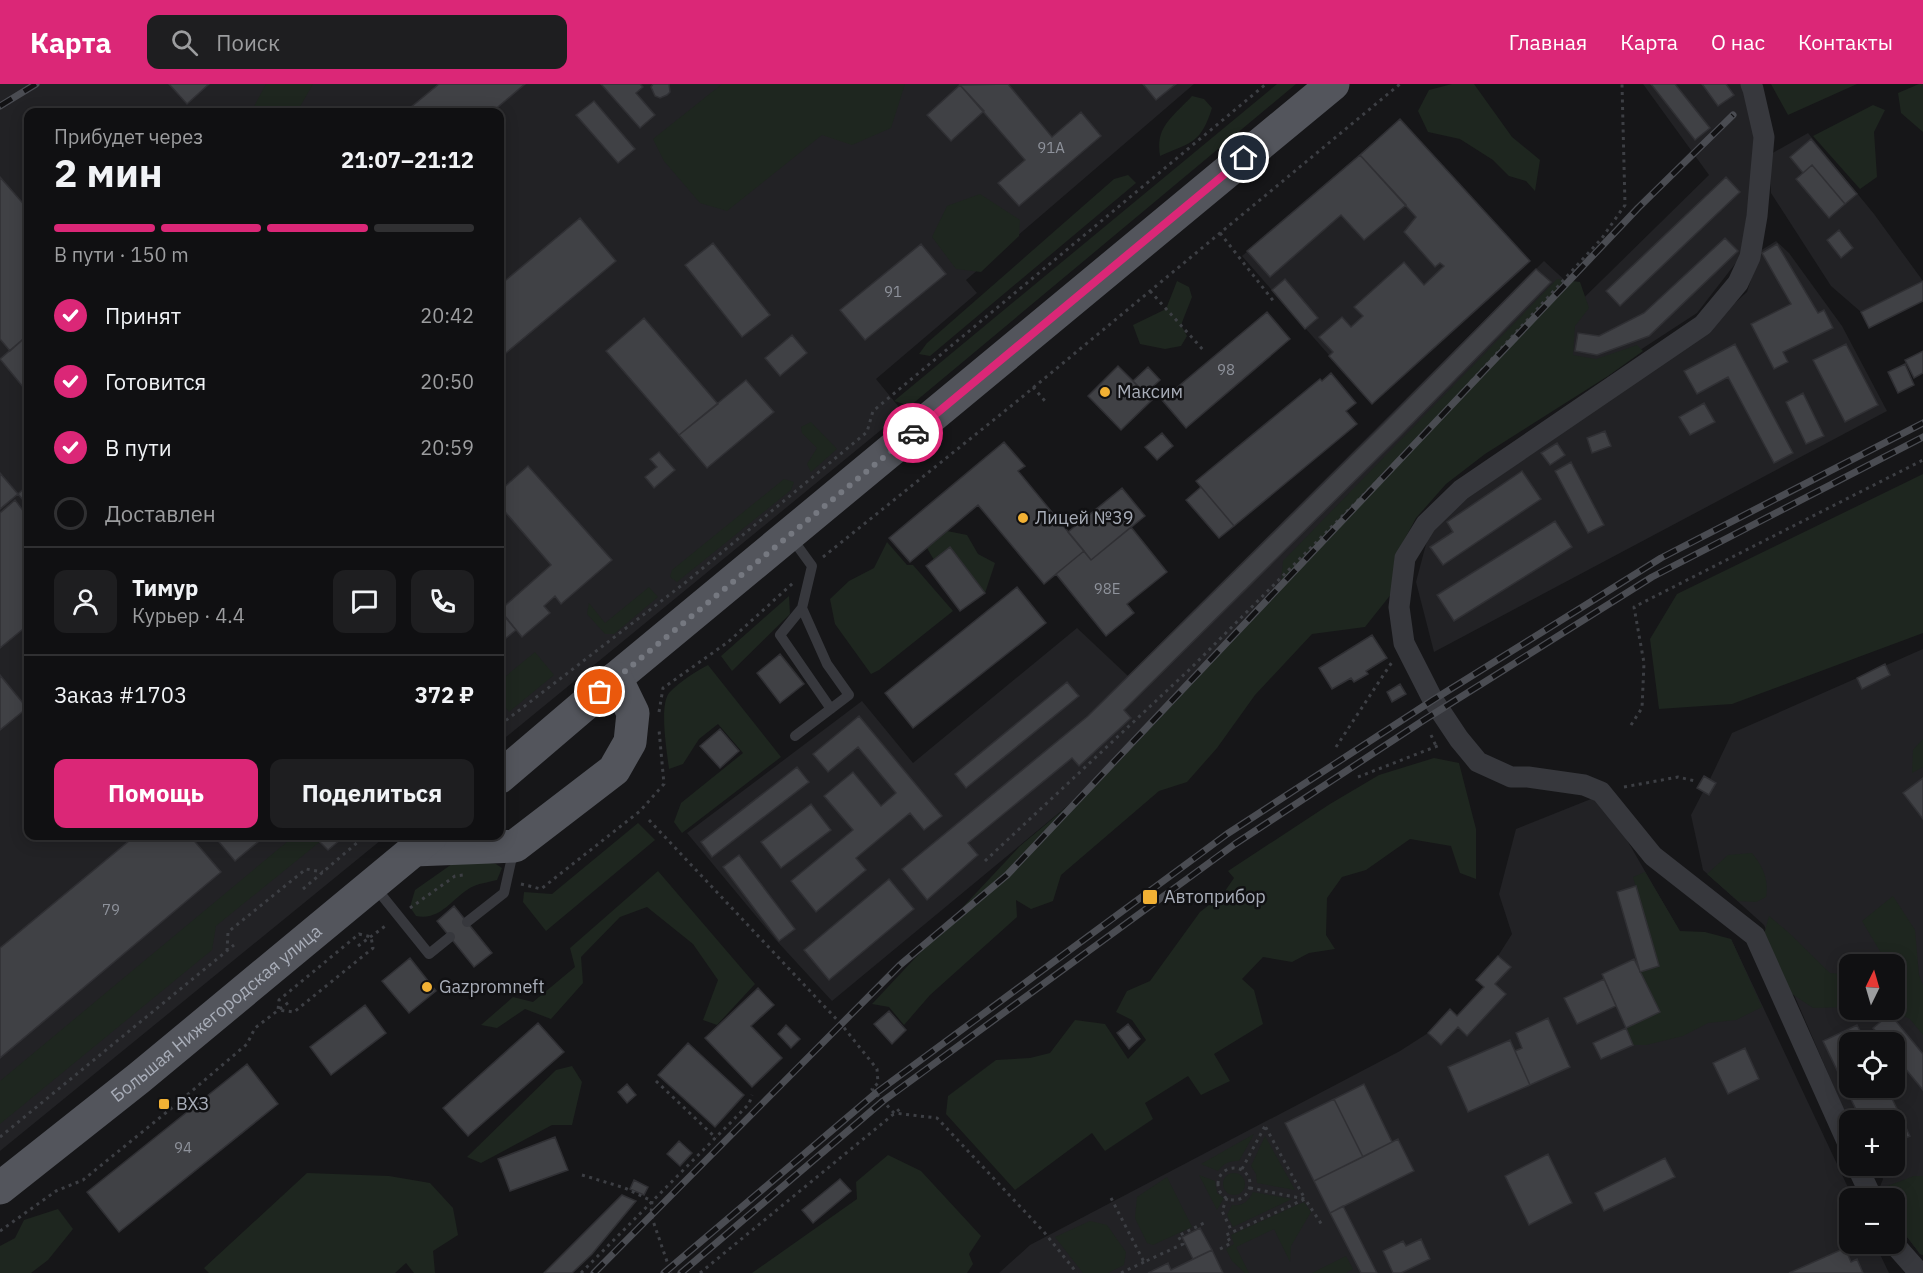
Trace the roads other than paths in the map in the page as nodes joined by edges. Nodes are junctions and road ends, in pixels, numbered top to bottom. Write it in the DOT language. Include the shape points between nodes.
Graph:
graph roads {
  1 [pos="1334,84"];
  2 [pos="1751,84"];
  3 [pos="790,535"];
  4 [pos="802,608"];
  5 [pos="616,678"];
  6 [pos="831,709"];
  7 [pos="795,736"];
  8 [pos="504,774"];
  9 [pos="422,843"];
  10 [pos="515,846"];
  11 [pos="373,885"];
  12 [pos="467,922"];
  13 [pos="450,937"];
  14 [pos="1839,1123"];
  15 [pos="0,1188"];
  16 [pos="1903,1254"];
  17 [pos="1923,1273"];
  1 -- 3 [label="main road"];
  2 -- 14 [label="street" via="1764,136 1750,257 1738,283 1703,325 1461,490 1426,524 1405,558 1399,607 1404,644 1433,700 1478,762 1511,777 1584,785 1601,792 1653,856 1755,936"];
  3 -- 4 [label="lane" via="812,566"];
  3 -- 5 [label="main road"];
  4 -- 6 [label="lane" via="827,664 849,695"];
  4 -- 6 [label="lane" via="780,634"];
  5 -- 8 [label="main road"];
  5 -- 10 [label="main road" via="633,713 630,742 614,770"];
  6 -- 7 [label="lane"];
  9 -- 10 [label="main road"];
  9 -- 11 [label="main road, Большая Нижегородская улица"];
  10 -- 12 [label="lane" via="504,892"];
  11 -- 13 [label="lane" via="429,954"];
  11 -- 15 [label="main road, Большая Нижегородская улица"];
  16 -- 17 [label="street"];
}
